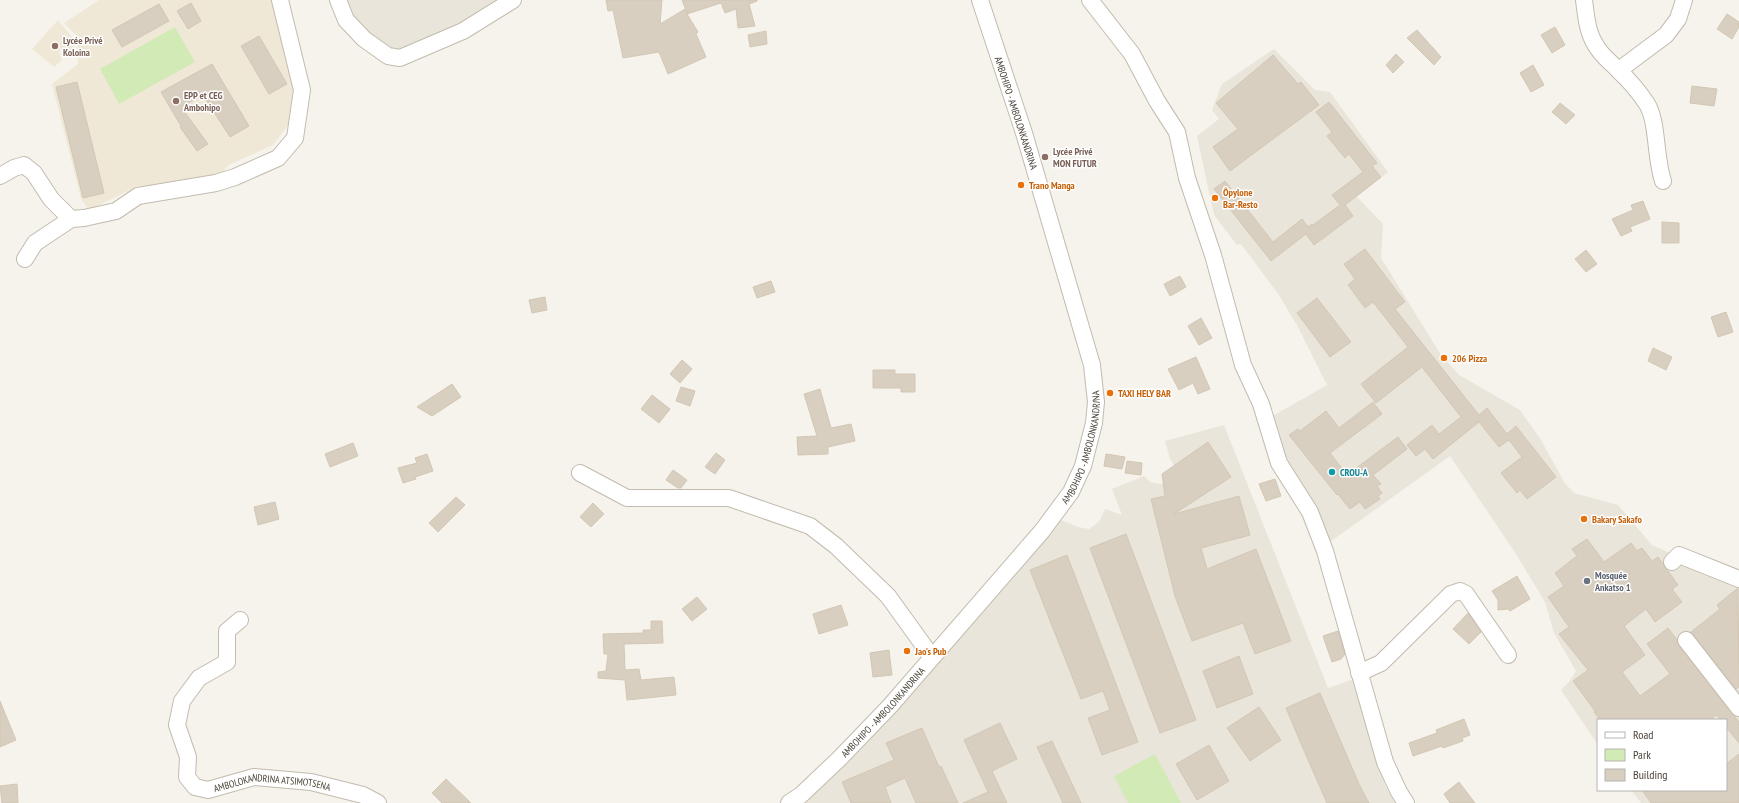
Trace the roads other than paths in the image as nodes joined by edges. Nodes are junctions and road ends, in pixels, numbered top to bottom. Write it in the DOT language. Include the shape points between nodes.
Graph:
graph roads {
  1 [pos="280,0"];
  2 [pos="338,0"];
  3 [pos="513,0"];
  4 [pos="980,0"];
  5 [pos="1090,0"];
  6 [pos="1584,0"];
  7 [pos="1684,0"];
  8 [pos="1619,70"];
  9 [pos="0,176"];
  10 [pos="1662,181"];
  11 [pos="71,219"];
  12 [pos="25,259"];
  13 [pos="580,473"];
  14 [pos="1672,562"];
  15 [pos="1739,579"];
  16 [pos="240,620"];
  17 [pos="1686,640"];
  18 [pos="1508,655"];
  19 [pos="932,657"];
  20 [pos="1359,673"];
  21 [pos="1739,708"];
  22 [pos="378,803"];
  23 [pos="789,803"];
  24 [pos="1406,803"];
  1 -- 11 [label="street" via="302,90 295,138 278,158 216,183 138,196 116,211"];
  2 -- 3 [label="street" via="346,20 364,39 388,56 400,58 463,31"];
  4 -- 19 [label="street, AMBOHIPO - AMBOLONKANDRINA" via="1024,133 1092,365 1096,402 1094,423 1083,466 1071,492 1042,531"];
  5 -- 20 [label="street" via="1132,54 1157,101 1178,132 1187,178 1213,255 1243,365 1261,404 1279,462 1310,512 1326,551"];
  6 -- 8 [label="street" via="1588,28 1595,44 1603,56"];
  7 -- 8 [label="street" via="1678,18 1666,35"];
  8 -- 10 [label="street" via="1647,105 1653,124"];
  9 -- 11 [label="street" via="24,165 34,173 51,199"];
  11 -- 12 [label="street" via="35,243"];
  13 -- 19 [label="street" via="627,498 729,498 810,526 836,546 888,596"];
  14 -- 15 [label="street" via="1679,556"];
  16 -- 22 [label="street, AMBOLOKANDRINA ATSIMOTSENA" via="227,631 227,662 199,678 182,701 177,725 188,757 187,777 195,786 208,790 254,777 311,782 363,794"];
  17 -- 21 [label="street"];
  18 -- 20 [label="street" via="1466,594 1460,591 1451,594 1381,663"];
  19 -- 23 [label="street, AMBOHIPO - AMBOLONKANDRINA" via="839,759"];
  20 -- 24 [label="street" via="1385,762"];
}
